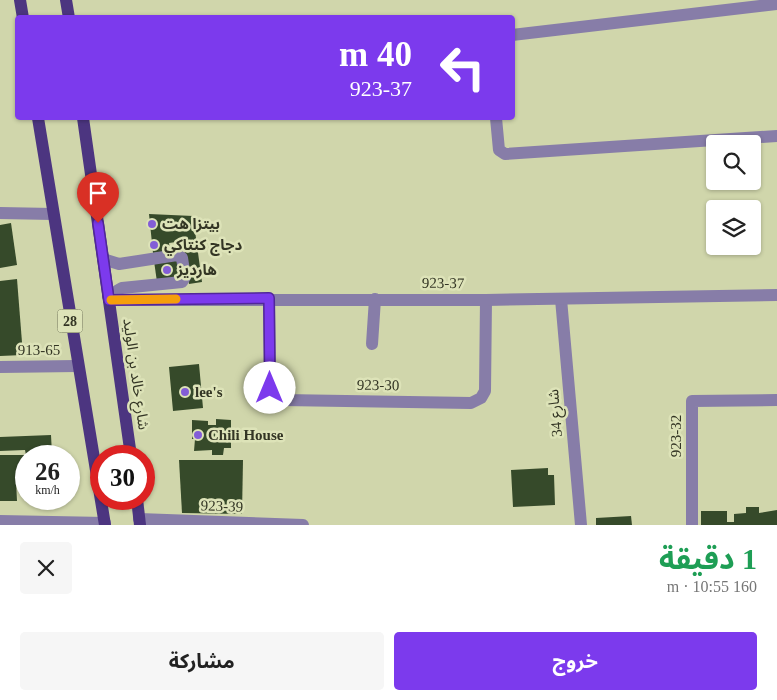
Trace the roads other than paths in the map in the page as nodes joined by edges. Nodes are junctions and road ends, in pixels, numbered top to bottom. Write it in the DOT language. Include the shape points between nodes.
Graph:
graph roads {
  1 [pos="20,0"];
  2 [pos="66,0"];
  3 [pos="777,4"];
  4 [pos="22,15"];
  5 [pos="68,15"];
  6 [pos="515,35"];
  7 [pos="38,120"];
  8 [pos="83,120"];
  9 [pos="496,120"];
  10 [pos="777,136"];
  11 [pos="0,213"];
  12 [pos="53,214"];
  13 [pos="103,259"];
  14 [pos="777,295"];
  15 [pos="108,298"];
  16 [pos="269,298"];
  17 [pos="375,299"];
  18 [pos="561,299"];
  19 [pos="486,300"];
  20 [pos="372,344"];
  21 [pos="0,366"];
  22 [pos="78,366"];
  23 [pos="777,400"];
  24 [pos="129,445"];
  25 [pos="0,521"];
  26 [pos="140,522"];
  27 [pos="105,524"];
  28 [pos="303,525"];
  29 [pos="581,525"];
  30 [pos="692,525"];
  1 -- 4 [label="main road"];
  2 -- 5 [label="main road"];
  3 -- 6 [label="street"];
  7 -- 12 [label="main road, 28"];
  8 -- 13 [label="main road, شارع خالد بن الوليد"];
  9 -- 10 [label="street" via="499,150 505,154"];
  11 -- 12 [label="street"];
  12 -- 22 [label="main road, 28"];
  13 -- 15 [label="main road, شارع خالد بن الوليد"];
  13 -- 15 [label="street" via="118,264 177,255 182,258 185,277 182,282 122,288"];
  14 -- 18 [label="street, 923-37"];
  15 -- 16 [label="street, 923-37"];
  15 -- 24 [label="main road, شارع خالد بن الوليد"];
  16 -- 17 [label="street, 923-37"];
  16 -- 19 [label="street, 923-30" via="270,388 273,396 283,400 471,403 481,398 485,391"];
  17 -- 19 [label="street, 923-37"];
  17 -- 20 [label="street"];
  18 -- 19 [label="street, 923-37"];
  18 -- 29 [label="street, شارع 34"];
  21 -- 22 [label="street, 913-65"];
  22 -- 27 [label="main road, 28"];
  23 -- 30 [label="street, 923-32" via="692,401"];
  25 -- 27 [label="street"];
  26 -- 28 [label="street, 923-39"];
}
